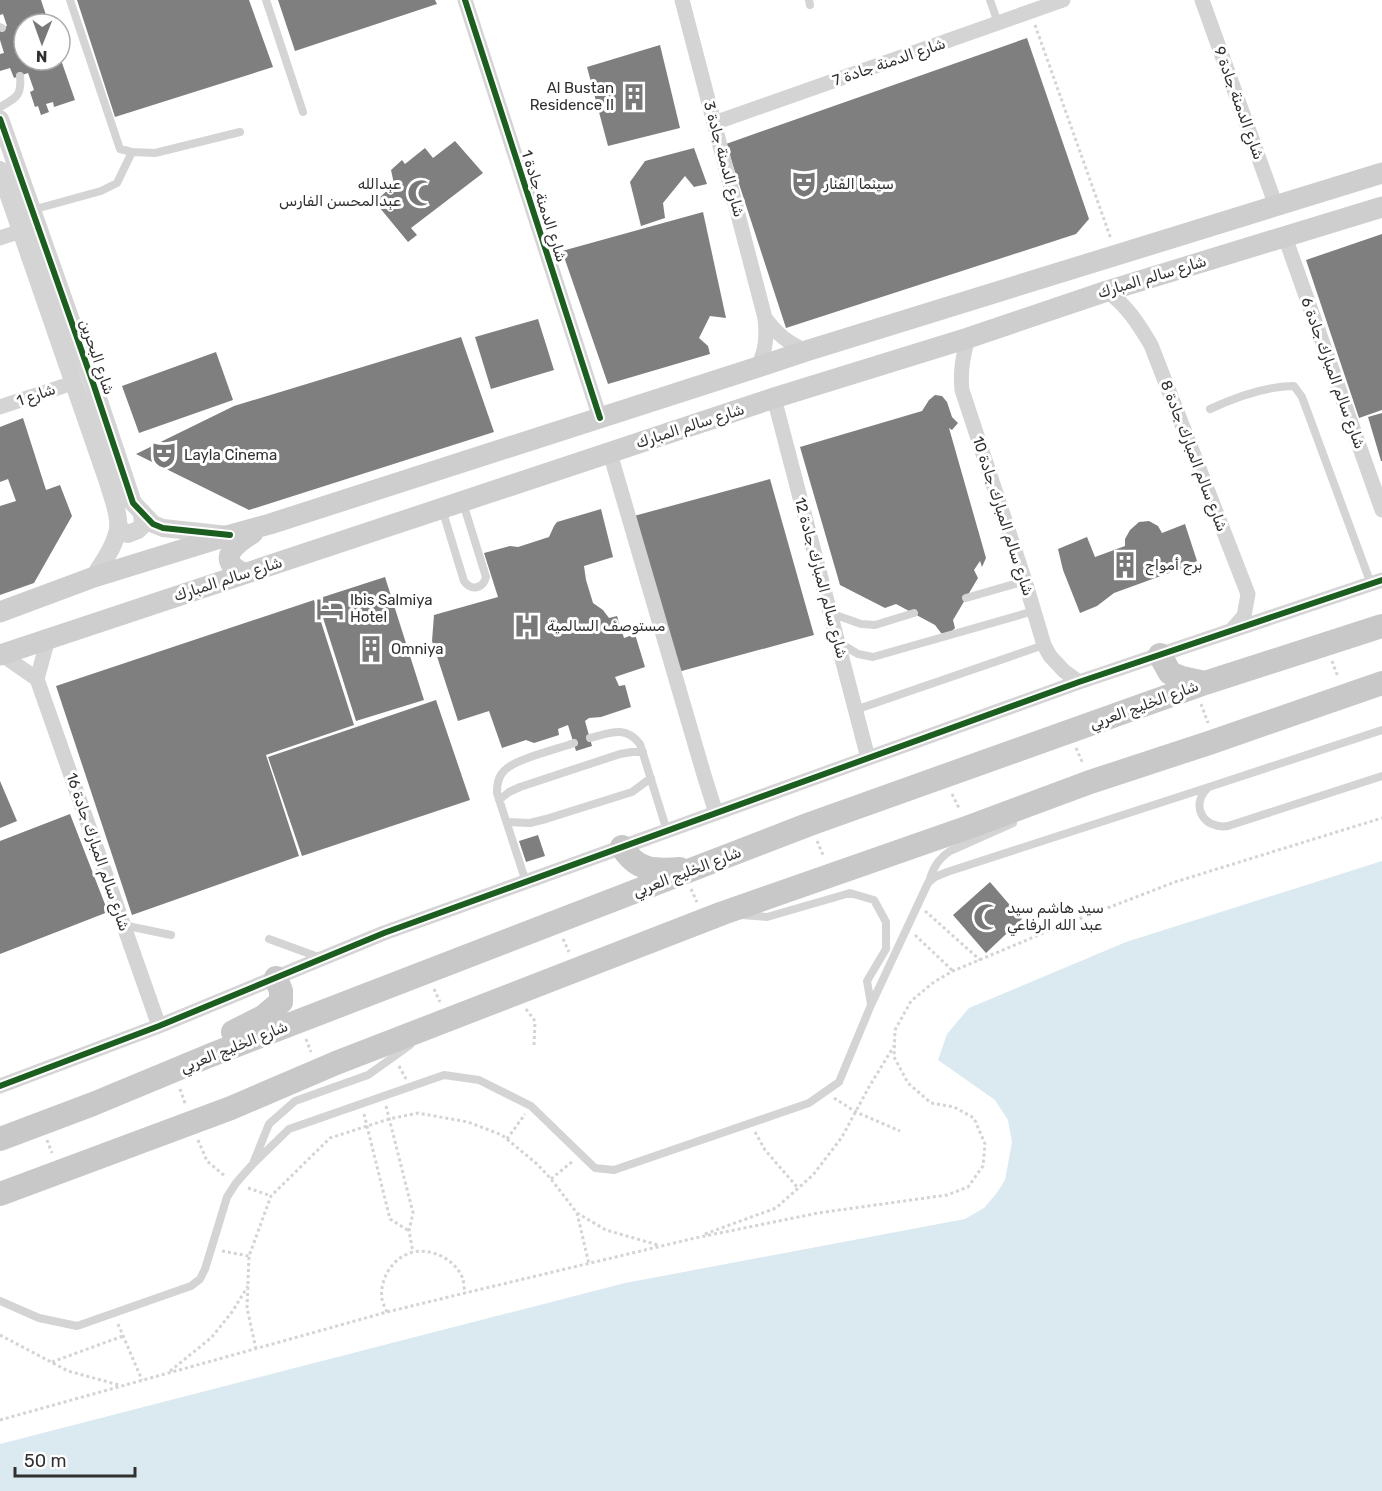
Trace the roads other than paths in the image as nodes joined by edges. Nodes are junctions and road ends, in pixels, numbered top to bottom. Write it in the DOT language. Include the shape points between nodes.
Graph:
graph roads {
  1 [pos="70,0"];
  2 [pos="266,0"];
  3 [pos="465,0"];
  4 [pos="682,0"];
  5 [pos="990,0"];
  6 [pos="1063,0"];
  7 [pos="1202,0"];
  8 [pos="998,23"];
  9 [pos="20,76"];
  10 [pos="0,107"];
  11 [pos="303,112"];
  12 [pos="0,119"];
  13 [pos="714,123"];
  14 [pos="240,132"];
  15 [pos="132,152"];
  16 [pos="0,170"];
  17 [pos="1382,173"];
  18 [pos="1276,206"];
  19 [pos="1382,207"];
  20 [pos="32,210"];
  21 [pos="21,231"];
  22 [pos="1285,237"];
  23 [pos="0,238"];
  24 [pos="1107,291"];
  25 [pos="765,318"];
  26 [pos="968,338"];
  27 [pos="806,351"];
  28 [pos="758,368"];
  29 [pos="73,383"];
  30 [pos="774,398"];
  31 [pos="0,407"];
  32 [pos="1210,409"];
  33 [pos="600,418"];
  34 [pos="610,453"];
  35 [pos="463,501"];
  36 [pos="441,508"];
  37 [pos="1382,510"];
  38 [pos="142,513"];
  39 [pos="270,524"];
  40 [pos="118,528"];
  41 [pos="230,535"];
  42 [pos="243,573"];
  43 [pos="94,577"];
  44 [pos="1025,581"];
  45 [pos="1376,582"];
  46 [pos="966,598"];
  47 [pos="1034,611"];
  48 [pos="0,612"];
  49 [pos="830,613"];
  50 [pos="914,613"];
  51 [pos="1382,626"];
  52 [pos="1231,631"];
  53 [pos="48,639"];
  54 [pos="838,642"];
  55 [pos="1044,645"];
  56 [pos="1,655"];
  57 [pos="1160,655"];
  58 [pos="37,679"];
  59 [pos="1079,682"];
  60 [pos="1382,683"];
  61 [pos="1199,685"];
  62 [pos="855,710"];
  63 [pos="1382,730"];
  64 [pos="590,738"];
  65 [pos="574,744"];
  66 [pos="643,752"];
  67 [pos="868,758"];
  68 [pos="1382,776"];
  69 [pos="651,778"];
  70 [pos="1090,782"];
  71 [pos="1209,787"];
  72 [pos="499,800"];
  73 [pos="1059,803"];
  74 [pos="716,813"];
  75 [pos="1018,821"];
  76 [pos="507,822"];
  77 [pos="667,831"];
  78 [pos="622,847"];
  79 [pos="692,870"];
  80 [pos="526,882"];
  81 [pos="928,883"];
  82 [pos="714,917"];
  83 [pos="123,925"];
  84 [pos="171,935"];
  85 [pos="269,939"];
  86 [pos="322,959"];
  87 [pos="276,978"];
  88 [pos="871,1005"];
  89 [pos="445,1021"];
  90 [pos="159,1026"];
  91 [pos="167,1073"];
  92 [pos="0,1086"];
  93 [pos="0,1139"];
  94 [pos="252,1165"];
  95 [pos="0,1194"];
  96 [pos="0,1301"];
  1 -- 15 [label="lane" via="120,149"];
  2 -- 11 [label="lane"];
  3 -- 33 [label="street, شارع الدمنة جادة 1"];
  4 -- 13 [label="street, شارع الدمنة جادة 3"];
  5 -- 8 [label="lane"];
  6 -- 8 [label="street, شارع الدمنة جادة 7"];
  7 -- 18 [label="street, شارع الدمنة جادة 9"];
  8 -- 13 [label="street, شارع الدمنة جادة 7"];
  9 -- 10 [label="lane" via="19,93"];
  12 -- 20 [label="street, شارع البحرين"];
  13 -- 25 [label="street, شارع الدمنة جادة 3"];
  14 -- 15 [label="lane" via="155,153"];
  15 -- 20 [label="lane" via="117,183"];
  16 -- 21 [label="street, شارع البحرين"];
  17 -- 18 [label="main road, شارع سالم المبارك"];
  18 -- 27 [label="main road, شارع سالم المبارك"];
  19 -- 22 [label="main road, شارع سالم المبارك"];
  20 -- 38 [label="street, شارع البحرين" via="133,502"];
  21 -- 23 [label="street"];
  21 -- 29 [label="street, شارع البحرين"];
  22 -- 24 [label="main road, شارع سالم المبارك"];
  22 -- 37 [label="street, شارع سالم المبارك جادة 6"];
  24 -- 26 [label="main road, شارع سالم المبارك"];
  24 -- 52 [label="street, شارع سالم المبارك جادة 8" via="1135,319 1151,345 1248,594 1244,616"];
  25 -- 27 [label="street, شارع الدمنة جادة 3" via="776,333"];
  25 -- 28 [label="street, شارع الدمنة جادة 3" via="765,352"];
  26 -- 30 [label="main road, شارع سالم المبارك"];
  26 -- 44 [label="street, شارع سالم المبارك جادة 10" via="962,359 962,390"];
  27 -- 28 [label="main road, شارع سالم المبارك"];
  28 -- 33 [label="main road, شارع سالم المبارك"];
  29 -- 31 [label="street, شارع 1"];
  29 -- 40 [label="street, شارع البحرين" via="108,482"];
  30 -- 34 [label="main road, شارع سالم المبارك"];
  30 -- 49 [label="street, شارع سالم المبارك جادة 12"];
  32 -- 45 [label="lane" via="1279,386 1294,386 1302,397"];
  33 -- 39 [label="main road, شارع سالم المبارك"];
  34 -- 35 [label="main road, شارع سالم المبارك"];
  34 -- 74 [label="street"];
  35 -- 36 [label="main road, شارع سالم المبارك"];
  35 -- 36 [label="lane" via="485,572 485,581 478,587 470,587 464,580"];
  36 -- 42 [label="main road, شارع سالم المبارك"];
  38 -- 40 [label="street" via="143,525 138,530 128,534"];
  38 -- 41 [label="street, شارع البحرين" via="163,528"];
  39 -- 41 [label="main road, شارع سالم المبارك"];
  39 -- 42 [label="main road" via="232,549 230,561"];
  40 -- 43 [label="street"];
  41 -- 43 [label="main road, شارع سالم المبارك"];
  42 -- 53 [label="main road, شارع سالم المبارك"];
  43 -- 48 [label="main road, شارع سالم المبارك"];
  44 -- 46 [label="lane"];
  44 -- 47 [label="street, شارع سالم المبارك جادة 10"];
  45 -- 52 [label="street"];
  47 -- 54 [label="lane" via="873,657 858,654"];
  47 -- 55 [label="street, شارع سالم المبارك جادة 10"];
  49 -- 50 [label="lane" via="875,625"];
  49 -- 54 [label="street, شارع سالم المبارك جادة 12"];
  51 -- 61 [label="main road, شارع الخليج العربي"];
  52 -- 57 [label="street"];
  53 -- 56 [label="main road, شارع سالم المبارك"];
  53 -- 58 [label="street"];
  54 -- 62 [label="street, شارع سالم المبارك جادة 12"];
  55 -- 59 [label="street, شارع سالم المبارك جادة 10" via="1064,671"];
  55 -- 62 [label="lane"];
  56 -- 58 [label="street"];
  57 -- 59 [label="street"];
  57 -- 61 [label="main road" via="1170,673"];
  58 -- 83 [label="street, شارع سالم المبارك جادة 16"];
  59 -- 67 [label="street"];
  60 -- 70 [label="main road"];
  61 -- 79 [label="main road, شارع الخليج العربي"];
  62 -- 67 [label="street, شارع سالم المبارك جادة 12"];
  63 -- 71 [label="lane"];
  64 -- 66 [label="lane" via="611,732 628,733 635,737"];
  65 -- 72 [label="lane" via="508,766 497,785"];
  66 -- 69 [label="lane"];
  66 -- 72 [label="lane" via="620,754 520,787"];
  67 -- 74 [label="street"];
  68 -- 71 [label="lane" via="1222,827 1205,820 1200,809 1201,796"];
  69 -- 76 [label="lane" via="632,792 546,819"];
  69 -- 77 [label="lane"];
  70 -- 73 [label="lane"];
  70 -- 82 [label="main road"];
  71 -- 81 [label="lane" via="947,872"];
  72 -- 76 [label="lane"];
  74 -- 77 [label="street"];
  75 -- 81 [label="lane" via="942,856"];
  76 -- 80 [label="lane"];
  77 -- 78 [label="street"];
  78 -- 79 [label="main road" via="628,857 645,868"];
  78 -- 80 [label="street"];
  79 -- 91 [label="main road, شارع الخليج العربي"];
  80 -- 86 [label="street"];
  81 -- 88 [label="lane"];
  82 -- 88 [label="lane" via="767,917 850,894 874,900 886,922 886,949 867,981"];
  82 -- 89 [label="main road"];
  83 -- 84 [label="lane"];
  83 -- 90 [label="street, شارع سالم المبارك جادة 16"];
  85 -- 86 [label="lane"];
  86 -- 87 [label="street"];
  87 -- 90 [label="street"];
  87 -- 91 [label="main road" via="281,1002 263,1017 174,1062"];
  88 -- 94 [label="lane" via="839,1082 809,1103 615,1170 595,1168 531,1106 479,1080 444,1075 289,1129"];
  89 -- 94 [label="lane" via="368,1075 295,1101 269,1124"];
  89 -- 95 [label="main road" via="231,1108"];
  90 -- 92 [label="street"];
  91 -- 93 [label="main road, شارع الخليج العربي"];
  94 -- 96 [label="lane" via="227,1197 205,1269 192,1286 78,1326 39,1318"];
}
